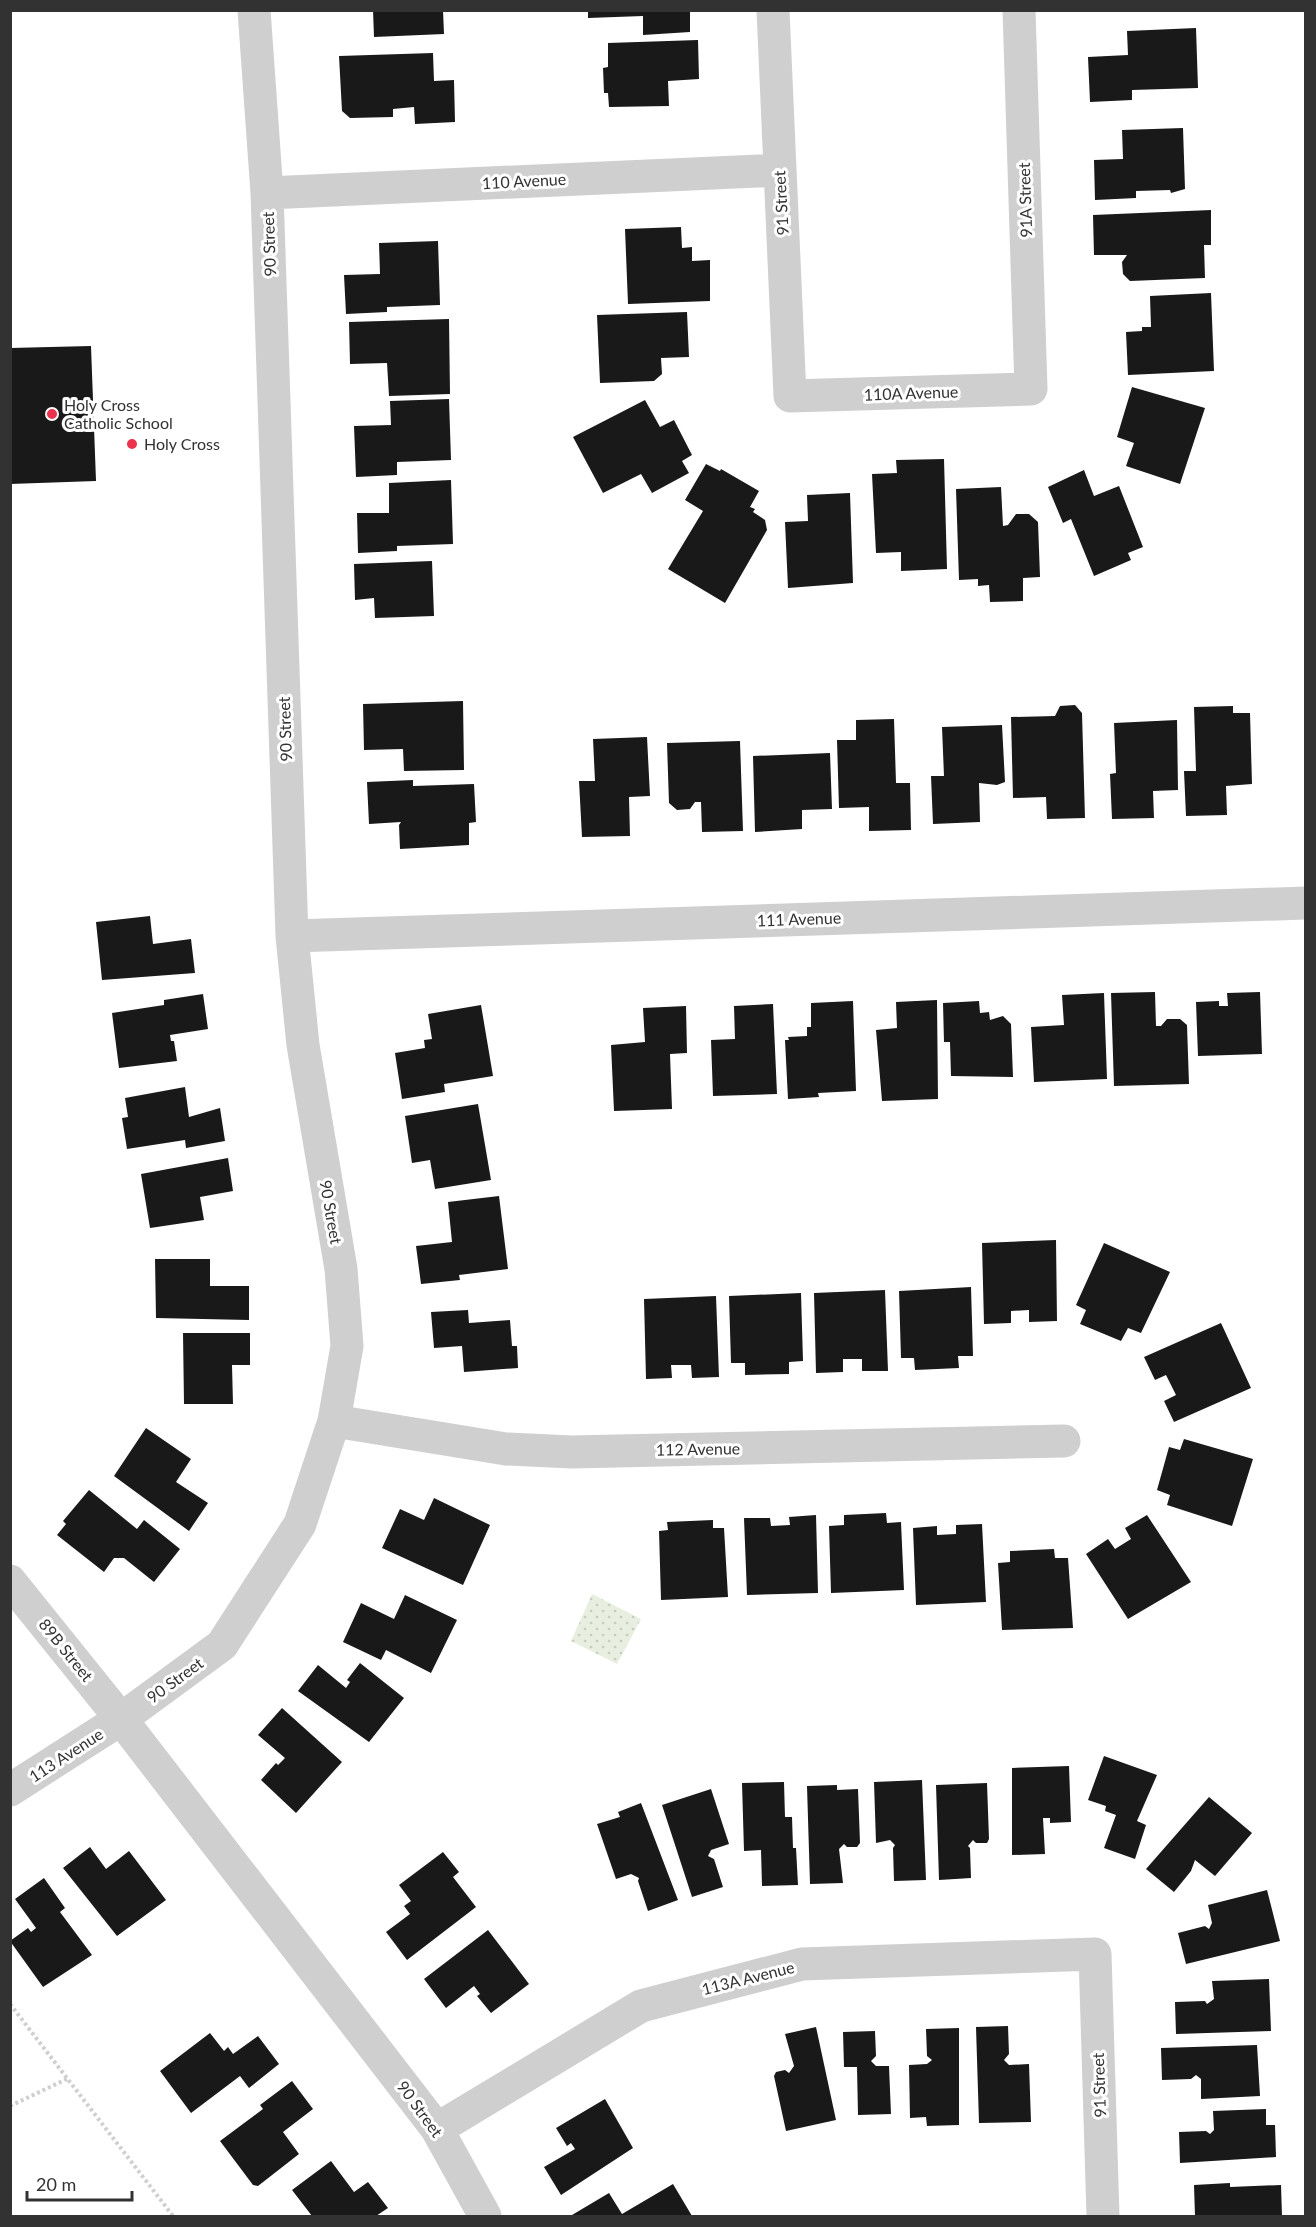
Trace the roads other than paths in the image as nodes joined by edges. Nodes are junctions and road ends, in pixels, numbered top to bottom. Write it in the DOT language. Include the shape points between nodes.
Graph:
graph roads {
  1 [pos="254,10"];
  2 [pos="772,10"];
  3 [pos="1019,10"];
  4 [pos="780,170"];
  5 [pos="267,193"];
  6 [pos="1031,389"];
  7 [pos="790,396"];
  8 [pos="1305,903"];
  9 [pos="292,936"];
  10 [pos="334,1421"];
  11 [pos="1064,1441"];
  12 [pos="10,1581"];
  13 [pos="121,1719"];
  14 [pos="10,1790"];
  15 [pos="1095,1954"];
  16 [pos="437,2129"];
  17 [pos="485,2217"];
  18 [pos="1103,2217"];
  1 -- 5 [label="street, 90 Street"];
  2 -- 4 [label="street, 91 Street"];
  3 -- 6 [label="street, 91A Street"];
  4 -- 5 [label="street, 110 Avenue"];
  4 -- 7 [label="street, 91 Street"];
  5 -- 9 [label="street, 90 Street"];
  6 -- 7 [label="street, 110A Avenue"];
  8 -- 9 [label="street, 111 Avenue"];
  9 -- 10 [label="street, 90 Street" via="303,1045 341,1269 347,1346"];
  10 -- 11 [label="street, 112 Avenue" via="506,1449 572,1452"];
  10 -- 13 [label="street, 90 Street" via="300,1524 222,1645"];
  12 -- 13 [label="street, 89B Street"];
  13 -- 14 [label="street, 113 Avenue"];
  13 -- 16 [label="street, 90 Street"];
  15 -- 16 [label="street, 113A Avenue" via="802,1964 641,2006"];
  15 -- 18 [label="street, 91 Street"];
  16 -- 17 [label="street, 90 Street"];
}
